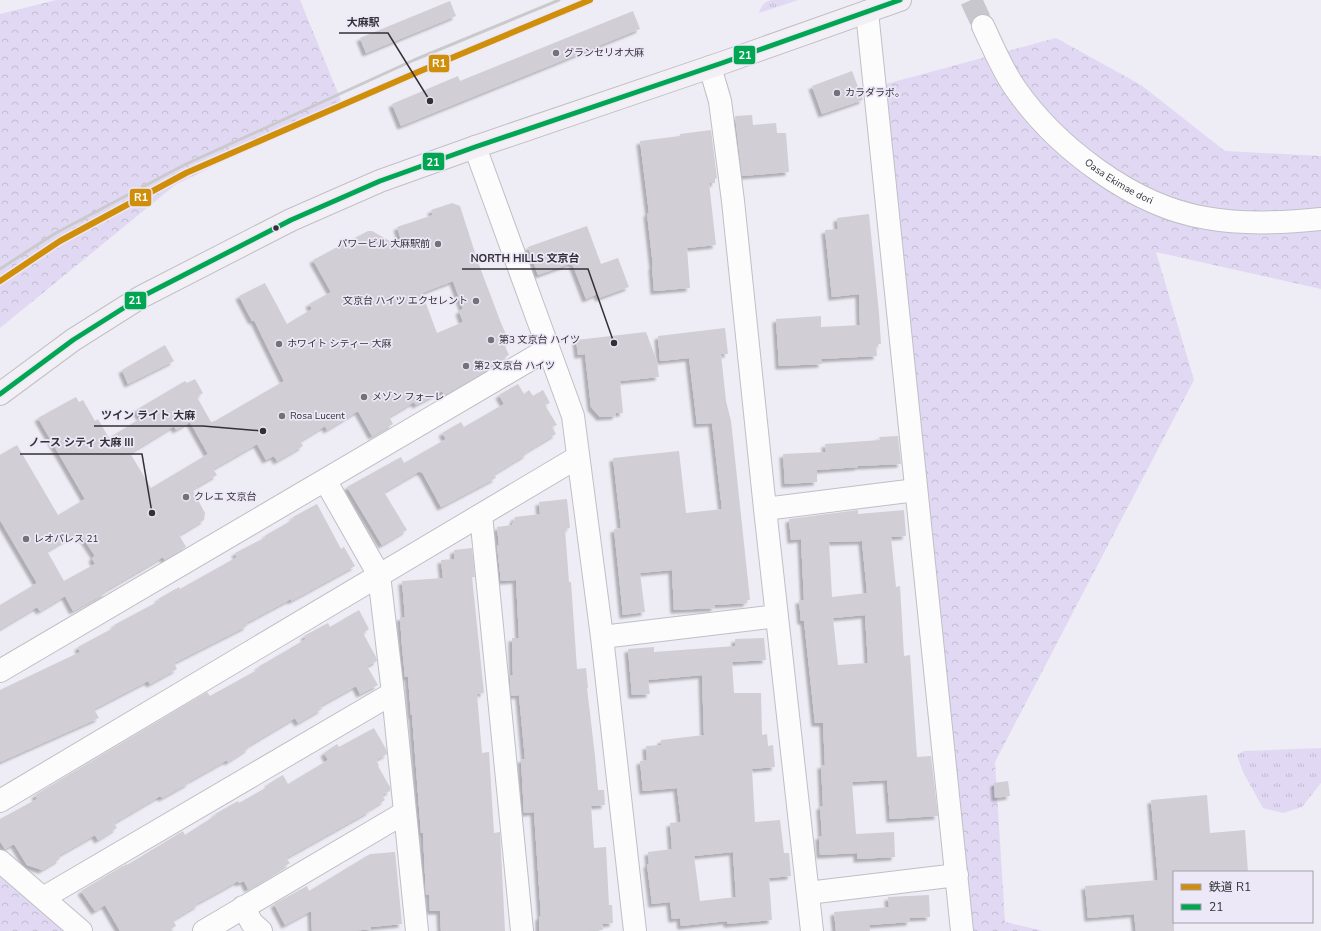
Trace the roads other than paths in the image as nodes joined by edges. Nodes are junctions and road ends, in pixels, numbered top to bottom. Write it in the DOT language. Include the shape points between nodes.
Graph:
graph roads {
  1 [pos="900,0"];
  2 [pos="867,12"];
  3 [pos="983,26"];
  4 [pos="710,67"];
  5 [pos="475,147"];
  6 [pos="1321,219"];
  7 [pos="548,349"];
  8 [pos="0,394"];
  9 [pos="578,457"];
  10 [pos="325,480"];
  11 [pos="916,490"];
  12 [pos="765,509"];
  13 [pos="481,514"];
  14 [pos="379,575"];
  15 [pos="777,616"];
  16 [pos="602,636"];
  17 [pos="0,671"];
  18 [pos="393,693"];
  19 [pos="0,801"];
  20 [pos="404,813"];
  21 [pos="0,861"];
  22 [pos="957,875"];
  23 [pos="808,893"];
  24 [pos="43,898"];
  25 [pos="243,907"];
  26 [pos="82,931"];
  27 [pos="204,931"];
  28 [pos="262,931"];
  29 [pos="417,931"];
  30 [pos="522,931"];
  31 [pos="635,931"];
  32 [pos="812,931"];
  33 [pos="962,931"];
  1 -- 2 [label="highway"];
  2 -- 4 [label="highway"];
  2 -- 11 [label="street"];
  3 -- 6 [label="street, Oasa Ekimae dori" via="1011,81 1037,115 1083,159 1130,191 1192,216 1250,223"];
  4 -- 5 [label="highway"];
  4 -- 12 [label="street" via="720,101 731,186"];
  5 -- 7 [label="street"];
  5 -- 8 [label="highway" via="380,182 291,220 158,288 73,340"];
  7 -- 9 [label="street" via="573,416"];
  7 -- 10 [label="street"];
  9 -- 13 [label="street"];
  9 -- 16 [label="street"];
  10 -- 14 [label="street"];
  10 -- 17 [label="street"];
  11 -- 12 [label="street"];
  11 -- 22 [label="street"];
  12 -- 15 [label="street"];
  13 -- 14 [label="street"];
  13 -- 30 [label="street"];
  14 -- 18 [label="street"];
  14 -- 19 [label="street"];
  15 -- 16 [label="street"];
  15 -- 23 [label="street"];
  16 -- 31 [label="street"];
  18 -- 20 [label="street"];
  18 -- 24 [label="street"];
  20 -- 25 [label="street"];
  20 -- 29 [label="street"];
  21 -- 24 [label="street"];
  22 -- 23 [label="street"];
  22 -- 33 [label="street"];
  23 -- 32 [label="street"];
  24 -- 26 [label="street"];
  25 -- 27 [label="street"];
  25 -- 28 [label="street" via="252,923"];
}
